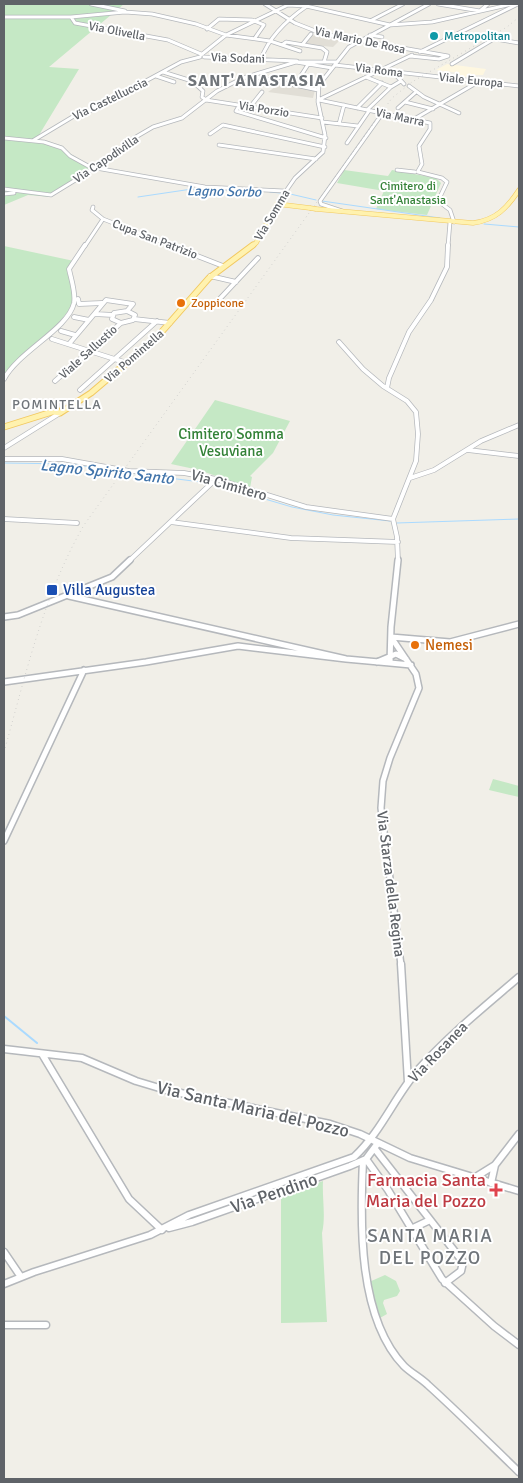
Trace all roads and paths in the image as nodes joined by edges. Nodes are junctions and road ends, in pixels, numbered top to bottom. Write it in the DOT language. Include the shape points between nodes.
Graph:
graph roads {
  1 [pos="91,4"];
  2 [pos="265,4"];
  3 [pos="310,4"];
  4 [pos="403,4"];
  5 [pos="429,4"];
  6 [pos="438,4"];
  7 [pos="488,4"];
  8 [pos="515,4"];
  9 [pos="448,5"];
  10 [pos="306,6"];
  11 [pos="495,6"];
  12 [pos="466,9"];
  13 [pos="274,10"];
  14 [pos="125,12"];
  15 [pos="476,12"];
  16 [pos="497,15"];
  17 [pos="4,17"];
  18 [pos="71,18"];
  19 [pos="208,20"];
  20 [pos="254,20"];
  21 [pos="289,20"];
  22 [pos="372,20"];
  23 [pos="217,21"];
  24 [pos="388,26"];
  25 [pos="207,29"];
  26 [pos="458,33"];
  27 [pos="311,34"];
  28 [pos="226,35"];
  29 [pos="369,35"];
  30 [pos="382,37"];
  31 [pos="254,38"];
  32 [pos="493,39"];
  33 [pos="270,41"];
  34 [pos="357,41"];
  35 [pos="519,43"];
  36 [pos="282,45"];
  37 [pos="300,45"];
  38 [pos="300,51"];
  39 [pos="420,52"];
  40 [pos="202,56"];
  41 [pos="410,56"];
  42 [pos="262,59"];
  43 [pos="296,61"];
  44 [pos="324,62"];
  45 [pos="310,63"];
  46 [pos="452,64"];
  47 [pos="335,65"];
  48 [pos="381,70"];
  49 [pos="163,72"];
  50 [pos="392,72"];
  51 [pos="423,75"];
  52 [pos="156,76"];
  53 [pos="251,76"];
  54 [pos="366,77"];
  55 [pos="478,81"];
  56 [pos="174,82"];
  57 [pos="382,84"];
  58 [pos="294,85"];
  59 [pos="409,86"];
  60 [pos="519,86"];
  61 [pos="391,87"];
  62 [pos="318,90"];
  63 [pos="262,92"];
  64 [pos="416,92"];
  65 [pos="424,97"];
  66 [pos="206,100"];
  67 [pos="318,100"];
  68 [pos="405,102"];
  69 [pos="344,105"];
  70 [pos="415,105"];
  71 [pos="440,105"];
  72 [pos="240,106"];
  73 [pos="250,107"];
  74 [pos="357,108"];
  75 [pos="433,109"];
  76 [pos="368,110"];
  77 [pos="459,113"];
  78 [pos="382,114"];
  79 [pos="392,115"];
  80 [pos="416,118"];
  81 [pos="323,120"];
  82 [pos="339,124"];
  83 [pos="358,126"];
  84 [pos="210,134"];
  85 [pos="4,138"];
  86 [pos="326,138"];
  87 [pos="34,140"];
  88 [pos="347,143"];
  89 [pos="219,145"];
  90 [pos="325,147"];
  91 [pos="316,159"];
  92 [pos="94,168"];
  93 [pos="397,170"];
  94 [pos="417,172"];
  95 [pos="4,190"];
  96 [pos="519,190"];
  97 [pos="284,191"];
  98 [pos="20,192"];
  99 [pos="4,194"];
  100 [pos="517,197"];
  101 [pos="277,204"];
  102 [pos="93,207"];
  103 [pos="343,212"];
  104 [pos="103,220"];
  105 [pos="450,221"];
  106 [pos="258,258"];
  107 [pos="223,266"];
  108 [pos="210,276"];
  109 [pos="236,282"];
  110 [pos="78,299"];
  111 [pos="102,303"];
  112 [pos="214,305"];
  113 [pos="127,311"];
  114 [pos="178,311"];
  115 [pos="95,314"];
  116 [pos="113,315"];
  117 [pos="74,317"];
  118 [pos="134,319"];
  119 [pos="89,320"];
  120 [pos="158,321"];
  121 [pos="120,323"];
  122 [pos="170,323"];
  123 [pos="61,331"];
  124 [pos="75,335"];
  125 [pos="52,339"];
  126 [pos="339,342"];
  127 [pos="69,344"];
  128 [pos="87,351"];
  129 [pos="114,359"];
  130 [pos="127,363"];
  131 [pos="4,380"];
  132 [pos="55,381"];
  133 [pos="387,388"];
  134 [pos="80,390"];
  135 [pos="56,413"];
  136 [pos="519,425"];
  137 [pos="4,426"];
  138 [pos="4,448"];
  139 [pos="468,450"];
  140 [pos="519,456"];
  141 [pos="4,459"];
  142 [pos="410,478"];
  143 [pos="216,479"];
  144 [pos="4,519"];
  145 [pos="393,519"];
  146 [pos="171,522"];
  147 [pos="77,523"];
  148 [pos="398,542"];
  149 [pos="69,596"];
  150 [pos="4,617"];
  151 [pos="519,624"];
  152 [pos="391,637"];
  153 [pos="390,656"];
  154 [pos="346,659"];
  155 [pos="406,659"];
  156 [pos="377,662"];
  157 [pos="390,663"];
  158 [pos="411,665"];
  159 [pos="84,670"];
  160 [pos="4,682"];
  161 [pos="4,841"];
  162 [pos="519,977"];
  163 [pos="4,1049"];
  164 [pos="42,1054"];
  165 [pos="408,1082"];
  166 [pos="519,1134"];
  167 [pos="370,1139"];
  168 [pos="377,1146"];
  169 [pos="364,1160"];
  170 [pos="495,1165"];
  171 [pos="474,1178"];
  172 [pos="491,1183"];
  173 [pos="519,1191"];
  174 [pos="430,1220"];
  175 [pos="411,1229"];
  176 [pos="162,1230"];
  177 [pos="4,1252"];
  178 [pos="21,1277"];
  179 [pos="445,1283"];
  180 [pos="4,1284"];
  181 [pos="4,1325"];
  182 [pos="46,1325"];
  183 [pos="519,1345"];
  184 [pos="519,1472"];
  1 -- 14 [label="street"];
  2 -- 13 [label="street, Via Mario De Rosa"];
  3 -- 10 [label="street"];
  4 -- 22 [label="street"];
  5 -- 24 [label="street"];
  6 -- 9 [label="street"];
  7 -- 11 [label="street"];
  7 -- 15 [label="street"];
  8 -- 11 [label="street"];
  8 -- 16 [label="street"];
  9 -- 12 [label="street"];
  10 -- 13 [label="street" via="288,5"];
  10 -- 21 [label="street"];
  10 -- 22 [label="street"];
  11 -- 15 [label="street"];
  12 -- 15 [label="street"];
  12 -- 15 [label="street"];
  13 -- 20 [label="street"];
  13 -- 21 [label="street, Via Mario De Rosa"];
  14 -- 18 [label="street"];
  14 -- 25 [label="street" via="164,16"];
  15 -- 16 [label="street"];
  15 -- 24 [label="street" via="429,23"];
  16 -- 26 [label="street"];
  17 -- 18 [label="street, Via Olivella"];
  18 -- 40 [label="street, Via Olivella" via="75,23 168,40"];
  19 -- 23 [label="street"];
  20 -- 23 [label="street"];
  20 -- 28 [label="street"];
  20 -- 31 [label="street" via="264,25"];
  21 -- 33 [label="street"];
  21 -- 34 [label="street, Via Mario De Rosa" via="318,32"];
  22 -- 24 [label="street"];
  23 -- 25 [label="street"];
  24 -- 29 [label="street"];
  25 -- 28 [label="street"];
  26 -- 32 [label="street"];
  26 -- 39 [label="street"];
  27 -- 37 [label="street"];
  28 -- 31 [label="street"];
  28 -- 40 [label="street"];
  29 -- 30 [label="street"];
  29 -- 34 [label="street"];
  31 -- 33 [label="street"];
  32 -- 35 [label="street"];
  32 -- 46 [label="street"];
  33 -- 36 [label="street"];
  33 -- 42 [label="street" via="264,48"];
  34 -- 39 [label="street, Via Mario De Rosa"];
  34 -- 47 [label="street"];
  36 -- 37 [label="street" via="286,42"];
  36 -- 38 [label="street"];
  37 -- 44 [label="street" via="322,48 327,52"];
  39 -- 41 [label="street"];
  39 -- 41 [label="street, Via Mario De Rosa" via="448,56 439,59"];
  40 -- 42 [label="street, Via Sodani"];
  40 -- 49 [label="street, Via Castelluccia"];
  41 -- 48 [label="street"];
  42 -- 43 [label="street, Via Sodani"];
  43 -- 45 [label="street, Via Sodani"];
  43 -- 53 [label="street, Via Capodivilla"];
  44 -- 45 [label="street"];
  44 -- 47 [label="street"];
  45 -- 47 [label="street"];
  45 -- 58 [label="street"];
  47 -- 48 [label="street, Via Roma"];
  47 -- 62 [label="street"];
  48 -- 50 [label="street, Via Roma"];
  48 -- 54 [label="street"];
  49 -- 52 [label="street, Via Castelluccia"];
  49 -- 66 [label="street" via="192,81"];
  50 -- 51 [label="street, Via Roma"];
  50 -- 61 [label="street" via="403,83"];
  51 -- 55 [label="street, Viale Europa"];
  52 -- 56 [label="street"];
  52 -- 87 [label="street, Via Castelluccia" via="74,116"];
  53 -- 58 [label="street"];
  53 -- 66 [label="street, Via Capodivilla" via="224,87"];
  54 -- 57 [label="street"];
  54 -- 67 [label="street"];
  55 -- 60 [label="street, Viale Europa"];
  55 -- 71 [label="street"];
  57 -- 61 [label="street"];
  57 -- 74 [label="street"];
  58 -- 62 [label="street"];
  59 -- 64 [label="street"];
  61 -- 76 [label="street"];
  62 -- 67 [label="street"];
  63 -- 73 [label="street"];
  64 -- 65 [label="street"];
  64 -- 68 [label="street"];
  65 -- 70 [label="street"];
  65 -- 71 [label="street"];
  66 -- 72 [label="street, Via Porzio"];
  66 -- 92 [label="street, Via Capodivilla" via="180,119 153,127 128,141 113,157"];
  67 -- 69 [label="street, Via Marra"];
  67 -- 81 [label="street"];
  68 -- 70 [label="street"];
  68 -- 79 [label="street"];
  69 -- 74 [label="street, Via Marra"];
  69 -- 82 [label="street"];
  70 -- 75 [label="street"];
  71 -- 75 [label="street"];
  71 -- 77 [label="street"];
  72 -- 73 [label="street, Via Porzio"];
  72 -- 86 [label="street" via="236,111"];
  73 -- 81 [label="street, Via Porzio"];
  74 -- 76 [label="street, Via Marra"];
  75 -- 80 [label="street"];
  76 -- 78 [label="street, Via Marra"];
  76 -- 83 [label="street"];
  78 -- 79 [label="street, Via Marra"];
  78 -- 103 [label="street" via="320,201"];
  79 -- 80 [label="street, Via Marra"];
  80 -- 94 [label="street, Via Marra" via="431,125 419,146 422,164"];
  81 -- 82 [label="street, Via Porzio"];
  81 -- 86 [label="street"];
  82 -- 83 [label="street, Via Porzio"];
  83 -- 88 [label="street"];
  84 -- 90 [label="street" via="224,125"];
  85 -- 87 [label="street"];
  86 -- 90 [label="street"];
  87 -- 92 [label="street" via="62,148 82,164"];
  89 -- 91 [label="street"];
  90 -- 91 [label="street, Via Somma"];
  91 -- 97 [label="street, Via Somma"];
  92 -- 97 [label="street" via="198,186"];
  92 -- 98 [label="street, Via Capodivilla" via="51,195"];
  93 -- 94 [label="street"];
  94 -- 105 [label="street" via="447,182 438,200 449,209"];
  95 -- 98 [label="street"];
  96 -- 100 [label="main road"];
  97 -- 101 [label="street, Via Somma"];
  98 -- 99 [label="street"];
  100 -- 105 [label="main road" via="495,218 480,222"];
  101 -- 103 [label="main road, bridge"];
  101 -- 107 [label="main road, Via Somma" via="256,242"];
  102 -- 104 [label="street, Cupa San Patrizio" via="92,210"];
  103 -- 105 [label="main road"];
  104 -- 107 [label="street, Cupa San Patrizio"];
  104 -- 131 [label="street" via="70,266 72,310 54,330 14,362"];
  105 -- 133 [label="street" via="447,267 410,332"];
  106 -- 109 [label="street"];
  107 -- 108 [label="main road, Via Somma"];
  108 -- 109 [label="street"];
  108 -- 114 [label="main road, Via Somma"];
  109 -- 112 [label="street"];
  110 -- 111 [label="street" via="79,304"];
  111 -- 113 [label="street" via="112,299 133,304"];
  111 -- 115 [label="street"];
  113 -- 116 [label="street"];
  113 -- 118 [label="street" via="135,315"];
  114 -- 122 [label="main road, Via Pomintella"];
  115 -- 116 [label="street"];
  115 -- 119 [label="street"];
  116 -- 121 [label="street" via="112,319"];
  117 -- 119 [label="street"];
  118 -- 120 [label="street"];
  118 -- 121 [label="street"];
  119 -- 124 [label="street"];
  120 -- 122 [label="street"];
  120 -- 129 [label="street"];
  121 -- 128 [label="street, Viale Sallustio"];
  122 -- 130 [label="main road, Via Pomintella"];
  123 -- 124 [label="street"];
  124 -- 127 [label="street"];
  125 -- 127 [label="street"];
  126 -- 133 [label="street" via="349,356"];
  127 -- 128 [label="street"];
  128 -- 129 [label="street"];
  128 -- 132 [label="street, Viale Sallustio"];
  129 -- 130 [label="street"];
  129 -- 134 [label="street"];
  130 -- 135 [label="main road, Via Pomintella"];
  133 -- 142 [label="street" via="410,403 415,411 418,451"];
  135 -- 137 [label="main road"];
  135 -- 138 [label="street, Via Pomintella"];
  136 -- 139 [label="street"];
  139 -- 140 [label="street"];
  139 -- 142 [label="street" via="434,470"];
  141 -- 143 [label="street, Via Cimitero" via="62,459 129,471 184,473"];
  142 -- 145 [label="street" via="396,505"];
  143 -- 145 [label="street, Via Cimitero" via="306,507"];
  143 -- 146 [label="street"];
  144 -- 147 [label="street"];
  145 -- 148 [label="street"];
  146 -- 148 [label="street" via="291,538"];
  146 -- 149 [label="street" via="112,577"];
  148 -- 152 [label="street"];
  149 -- 150 [label="street"];
  149 -- 154 [label="street"];
  151 -- 152 [label="street" via="450,642"];
  152 -- 153 [label="street"];
  152 -- 155 [label="street, Via Starza della Regina"];
  153 -- 155 [label="street" via="396,654"];
  153 -- 156 [label="street"];
  153 -- 157 [label="street"];
  154 -- 156 [label="street"];
  154 -- 159 [label="street" via="238,646"];
  155 -- 158 [label="street, Via Starza della Regina"];
  156 -- 157 [label="street"];
  157 -- 158 [label="street"];
  158 -- 165 [label="street, Via Starza della Regina" via="419,688 390,758 383,781 381,808 401,958"];
  159 -- 160 [label="street"];
  159 -- 161 [label="street"];
  162 -- 165 [label="street, Via Rosanea" via="454,1033"];
  163 -- 164 [label="street, Via Santa Maria del Pozzo"];
  164 -- 167 [label="street, Via Santa Maria del Pozzo" via="82,1058 166,1090 330,1124"];
  164 -- 176 [label="street" via="129,1199"];
  165 -- 167 [label="street, Via Rosanea"];
  166 -- 170 [label="street"];
  167 -- 168 [label="street, Via Santa Maria del Pozzo"];
  167 -- 176 [label="street, Via Pendino" via="360,1153 344,1162 189,1215"];
  168 -- 169 [label="street, Via Pendino"];
  168 -- 171 [label="street, Via Santa Maria del Pozzo"];
  168 -- 174 [label="street"];
  169 -- 175 [label="street" via="388,1190"];
  169 -- 176 [label="street, Via Pendino"];
  169 -- 184 [label="street" via="361,1191 367,1278 386,1338 413,1377 426,1383"];
  170 -- 171 [label="street"];
  170 -- 172 [label="street"];
  171 -- 172 [label="street, Via Santa Maria del Pozzo"];
  172 -- 173 [label="street, Via Santa Maria del Pozzo"];
  174 -- 175 [label="street"];
  174 -- 179 [label="street" via="463,1262 461,1271"];
  175 -- 179 [label="street"];
  176 -- 178 [label="street, Via Pendino"];
  177 -- 178 [label="street"];
  178 -- 180 [label="street, Via Pendino"];
  179 -- 183 [label="street"];
  181 -- 182 [label="street"];
}
